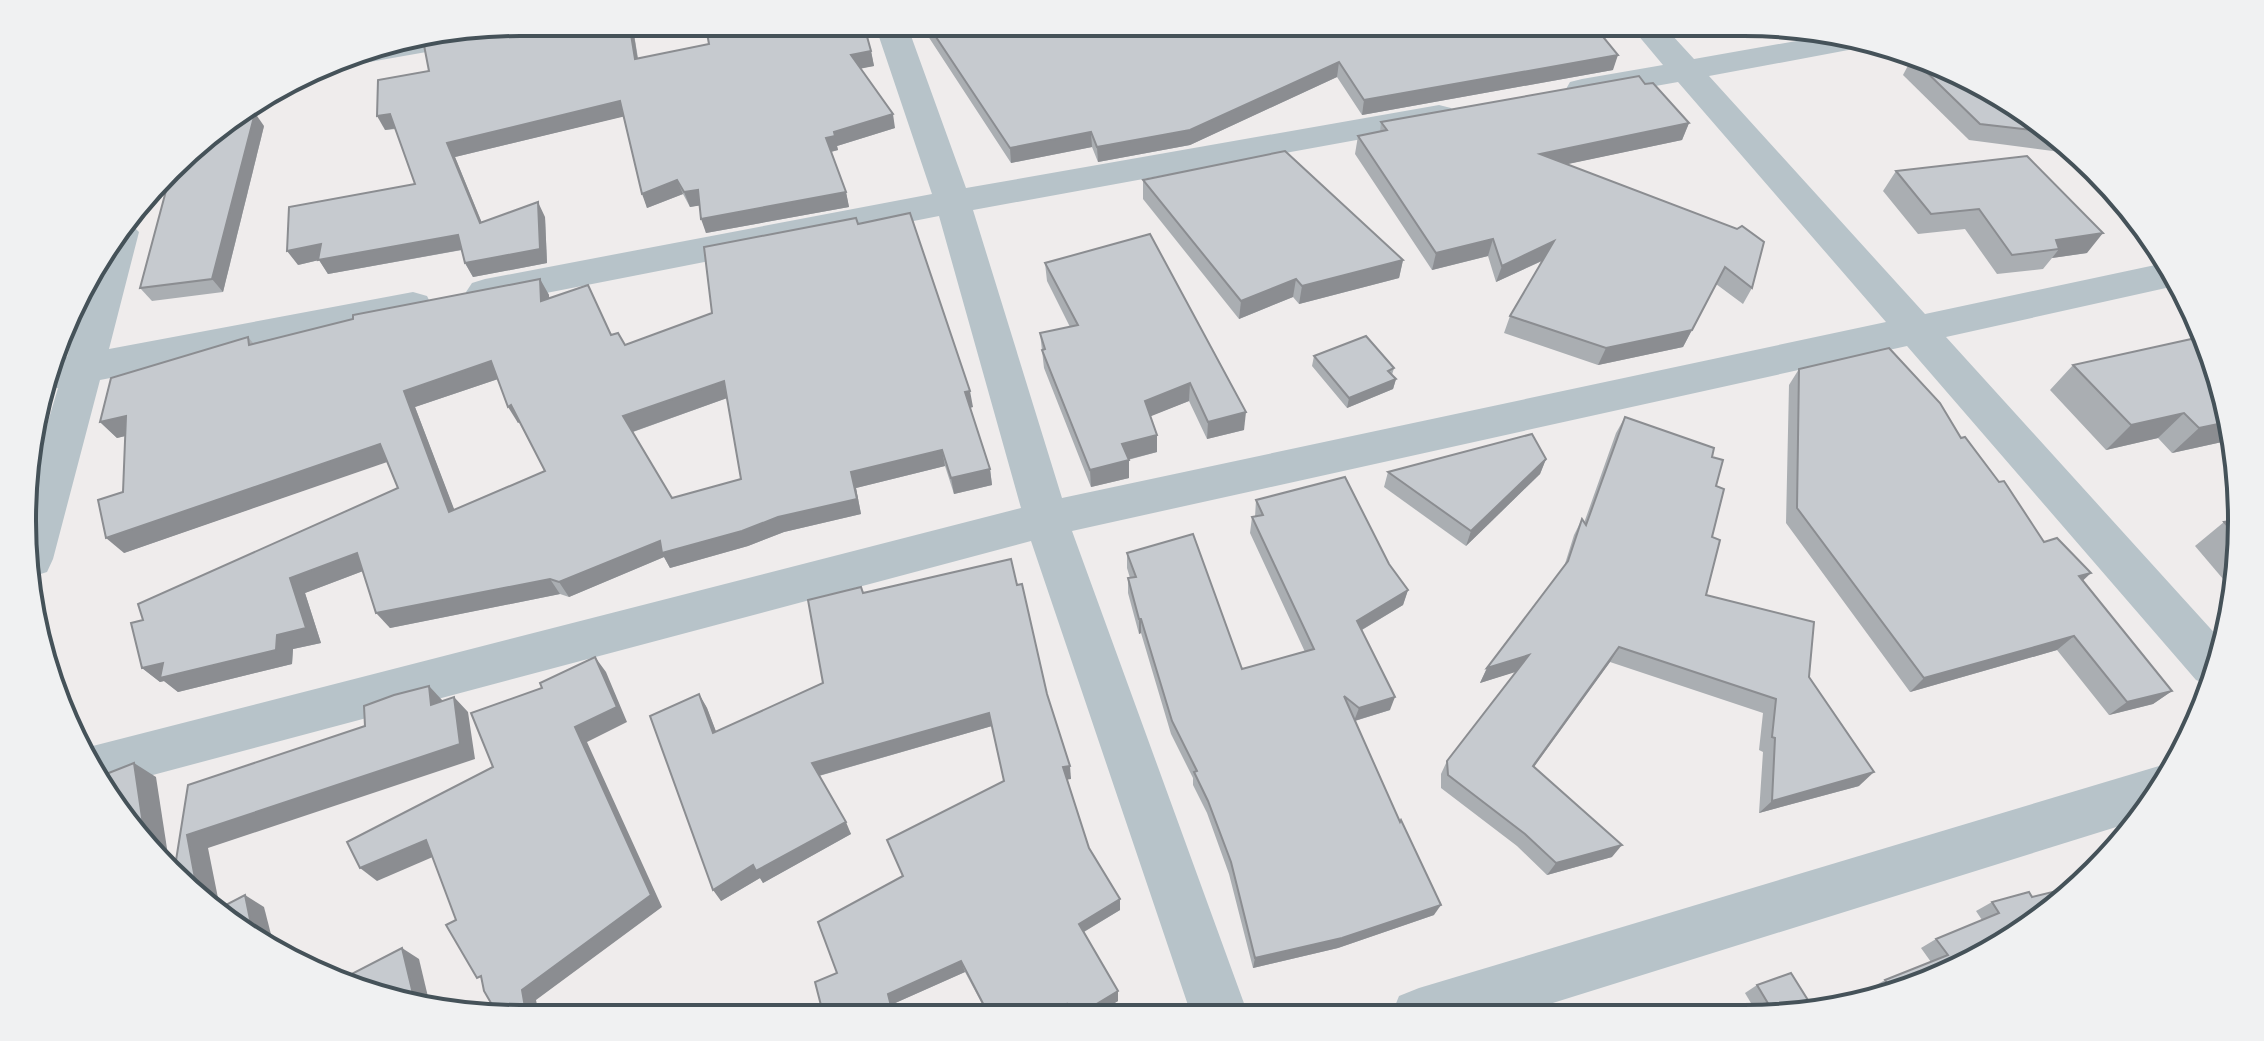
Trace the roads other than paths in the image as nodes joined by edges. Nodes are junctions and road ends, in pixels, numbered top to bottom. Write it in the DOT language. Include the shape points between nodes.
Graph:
graph roads {
  1 [pos="895,36"];
  2 [pos="1656,36"];
  3 [pos="1832,44"];
  4 [pos="1688,70"];
  5 [pos="1548,95"];
  6 [pos="1469,109"];
  7 [pos="953,202"];
  8 [pos="106,270"];
  9 [pos="2162,276"];
  10 [pos="1916,328"];
  11 [pos="66,372"];
  12 [pos="1046,519"];
  13 [pos="36,531"];
  14 [pos="2207,658"];
  15 [pos="103,765"];
  16 [pos="2142,795"];
  17 [pos="1217,1005"];
  18 [pos="1455,1005"];
  1 -- 7 [label="street"];
  2 -- 4 [label="street"];
  3 -- 4 [label="street"];
  4 -- 5 [label="street"];
  4 -- 10 [label="street"];
  6 -- 7 [label="street"];
  7 -- 11 [label="street"];
  7 -- 12 [label="street"];
  8 -- 11 [label="street"];
  9 -- 10 [label="street"];
  10 -- 12 [label="street"];
  10 -- 14 [label="street"];
  11 -- 13 [label="street"];
  12 -- 15 [label="street"];
  12 -- 17 [label="street"];
  16 -- 18 [label="street"];
}
